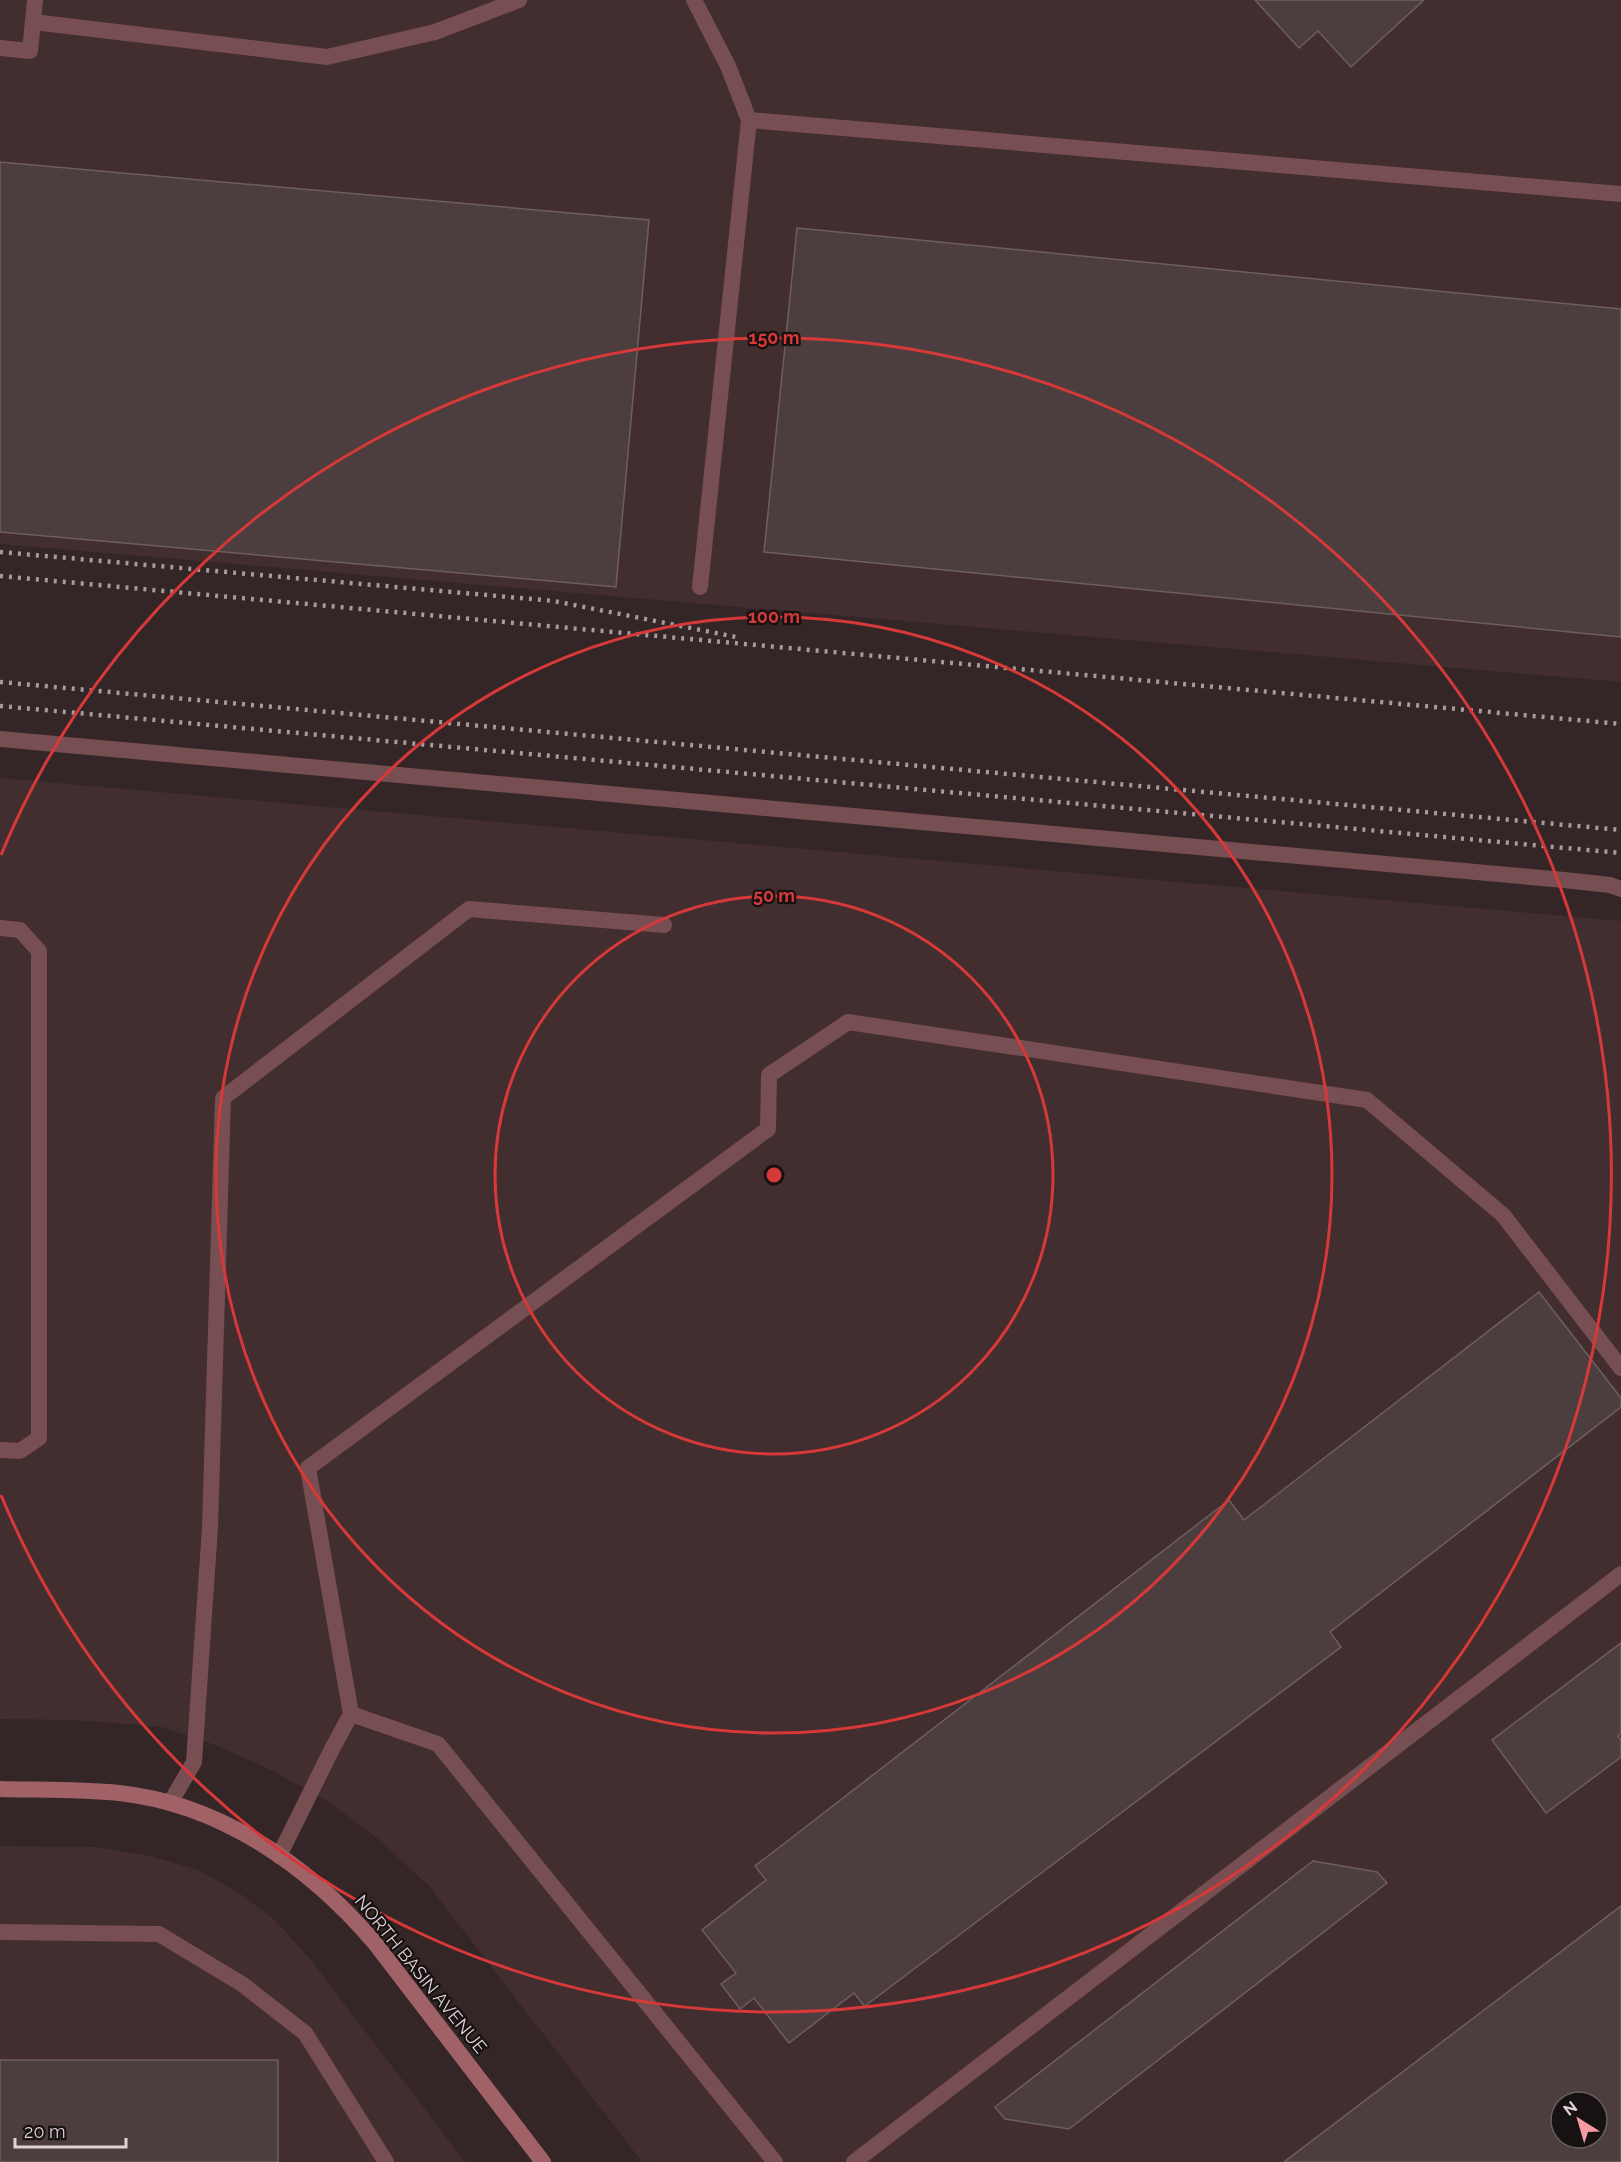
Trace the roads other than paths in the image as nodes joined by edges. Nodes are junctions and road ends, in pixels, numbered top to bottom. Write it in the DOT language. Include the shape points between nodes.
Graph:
graph roads {
  1 [pos="35,0"];
  2 [pos="519,0"];
  3 [pos="694,0"];
  4 [pos="33,22"];
  5 [pos="0,48"];
  6 [pos="749,120"];
  7 [pos="1621,194"];
  8 [pos="700,587"];
  9 [pos="0,739"];
  10 [pos="1621,889"];
  11 [pos="664,925"];
  12 [pos="0,928"];
  13 [pos="1621,1368"];
  14 [pos="0,1450"];
  15 [pos="1621,1574"];
  16 [pos="351,1714"];
  17 [pos="0,1789"];
  18 [pos="170,1803"];
  19 [pos="279,1856"];
  20 [pos="0,1932"];
  21 [pos="386,2162"];
  22 [pos="543,2162"];
  23 [pos="775,2162"];
  24 [pos="854,2162"];
  1 -- 4 [label="lane"];
  2 -- 4 [label="lane" via="435,32 327,57"];
  3 -- 6 [label="lane" via="728,66"];
  4 -- 5 [label="lane" via="30,51"];
  6 -- 7 [label="lane"];
  6 -- 8 [label="lane"];
  9 -- 10 [label="lane" via="1540,878"];
  11 -- 18 [label="lane" via="469,909 223,1098 210,1527 194,1762"];
  12 -- 14 [label="lane" via="20,930 39,951 39,1438 20,1451"];
  13 -- 16 [label="lane" via="1503,1215 1367,1100 848,1022 769,1075 768,1129 308,1468"];
  15 -- 24 [label="lane"];
  16 -- 19 [label="lane"];
  16 -- 23 [label="lane" via="438,1744"];
  17 -- 18 [label="main road, NORTH BASIN AVENUE" via="120,1793"];
  18 -- 19 [label="main road, NORTH BASIN AVENUE" via="245,1833"];
  19 -- 22 [label="main road, NORTH BASIN AVENUE" via="349,1912"];
  20 -- 21 [label="lane" via="159,1934 242,1984 305,2033"];
}
